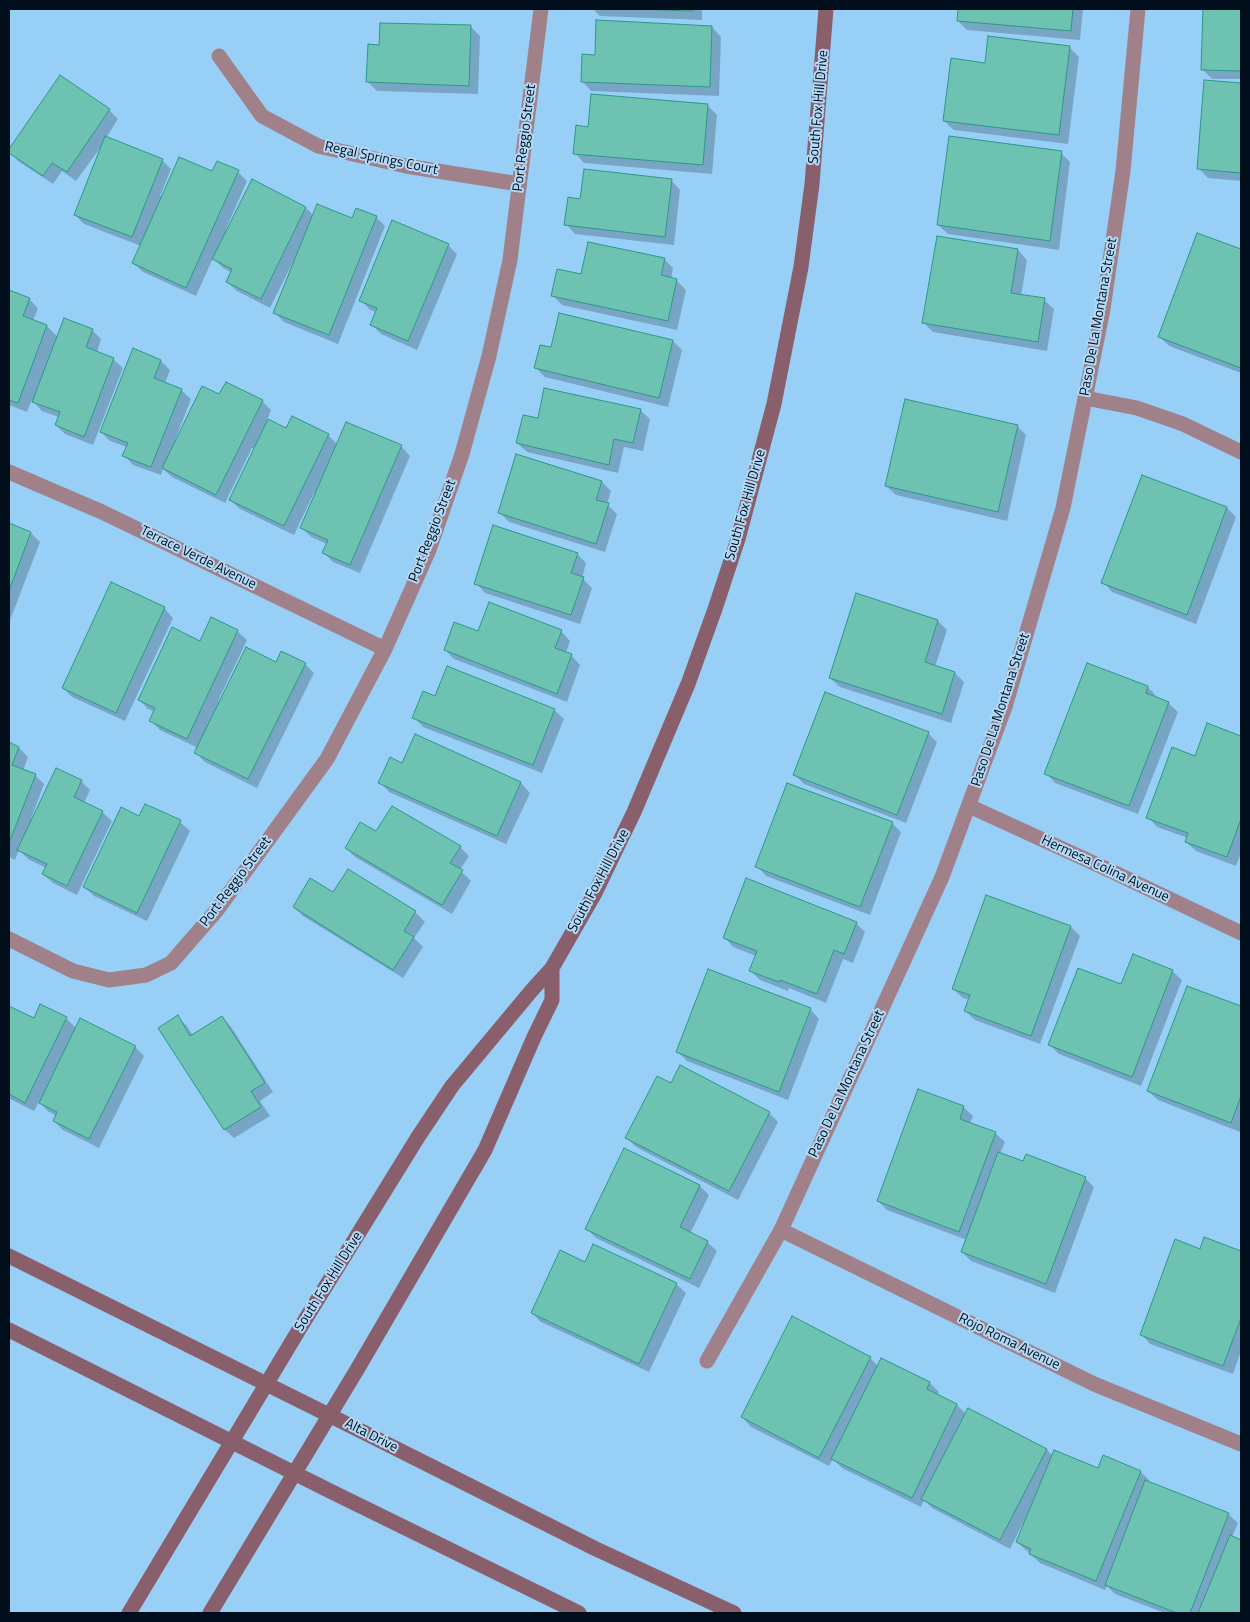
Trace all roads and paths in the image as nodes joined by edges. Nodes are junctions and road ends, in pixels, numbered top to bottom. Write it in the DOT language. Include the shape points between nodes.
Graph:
graph roads {
  1 [pos="541,9"];
  2 [pos="826,9"];
  3 [pos="1138,9"];
  4 [pos="219,56"];
  5 [pos="519,184"];
  6 [pos="1085,398"];
  7 [pos="1241,452"];
  8 [pos="9,472"];
  9 [pos="384,649"];
  10 [pos="969,806"];
  11 [pos="1241,933"];
  12 [pos="9,939"];
  13 [pos="552,968"];
  14 [pos="781,1230"];
  15 [pos="9,1256"];
  16 [pos="9,1330"];
  17 [pos="707,1361"];
  18 [pos="267,1384"];
  19 [pos="329,1415"];
  20 [pos="232,1442"];
  21 [pos="1241,1444"];
  22 [pos="294,1473"];
  23 [pos="129,1613"];
  24 [pos="210,1613"];
  25 [pos="578,1613"];
  26 [pos="734,1613"];
  1 -- 5 [label="street, Port Reggio Street"];
  2 -- 13 [label="street, South Fox Hill Drive" via="812,184 801,267 774,404 738,539 688,684 634,812 595,892"];
  3 -- 6 [label="street, Paso De La Montana Street" via="1123,171 1103,310"];
  4 -- 5 [label="street, Regal Springs Court" via="262,116 318,146 406,166"];
  5 -- 9 [label="street, Port Reggio Street" via="510,260 462,454 429,550"];
  6 -- 7 [label="street" via="1137,408 1183,424"];
  6 -- 10 [label="street, Paso De La Montana Street" via="1063,508 1005,707"];
  8 -- 9 [label="street, Terrace Verde Avenue" via="102,512"];
  9 -- 12 [label="street, Port Reggio Street" via="327,759 217,910 171,963 146,975 108,980 73,971"];
  10 -- 11 [label="street, Hermesa Colina Avenue"];
  10 -- 14 [label="street, Paso De La Montana Street" via="942,877"];
  13 -- 18 [label="street, South Fox Hill Drive" via="448,1093"];
  13 -- 19 [label="street, South Fox Hill Drive" via="552,1000 486,1150"];
  14 -- 17 [label="street, Paso De La Montana Street"];
  14 -- 21 [label="street, Rojo Roma Avenue" via="1094,1384"];
  15 -- 18 [label="street, Alta Drive"];
  16 -- 20 [label="street"];
  18 -- 19 [label="street, Alta Drive"];
  18 -- 20 [label="street, South Fox Hill Drive"];
  19 -- 22 [label="street, South Fox Hill Drive"];
  19 -- 26 [label="street, Alta Drive" via="596,1549"];
  20 -- 22 [label="street"];
  20 -- 23 [label="street, South Fox Hill Drive"];
  22 -- 24 [label="street, South Fox Hill Drive"];
  22 -- 25 [label="street"];
}
